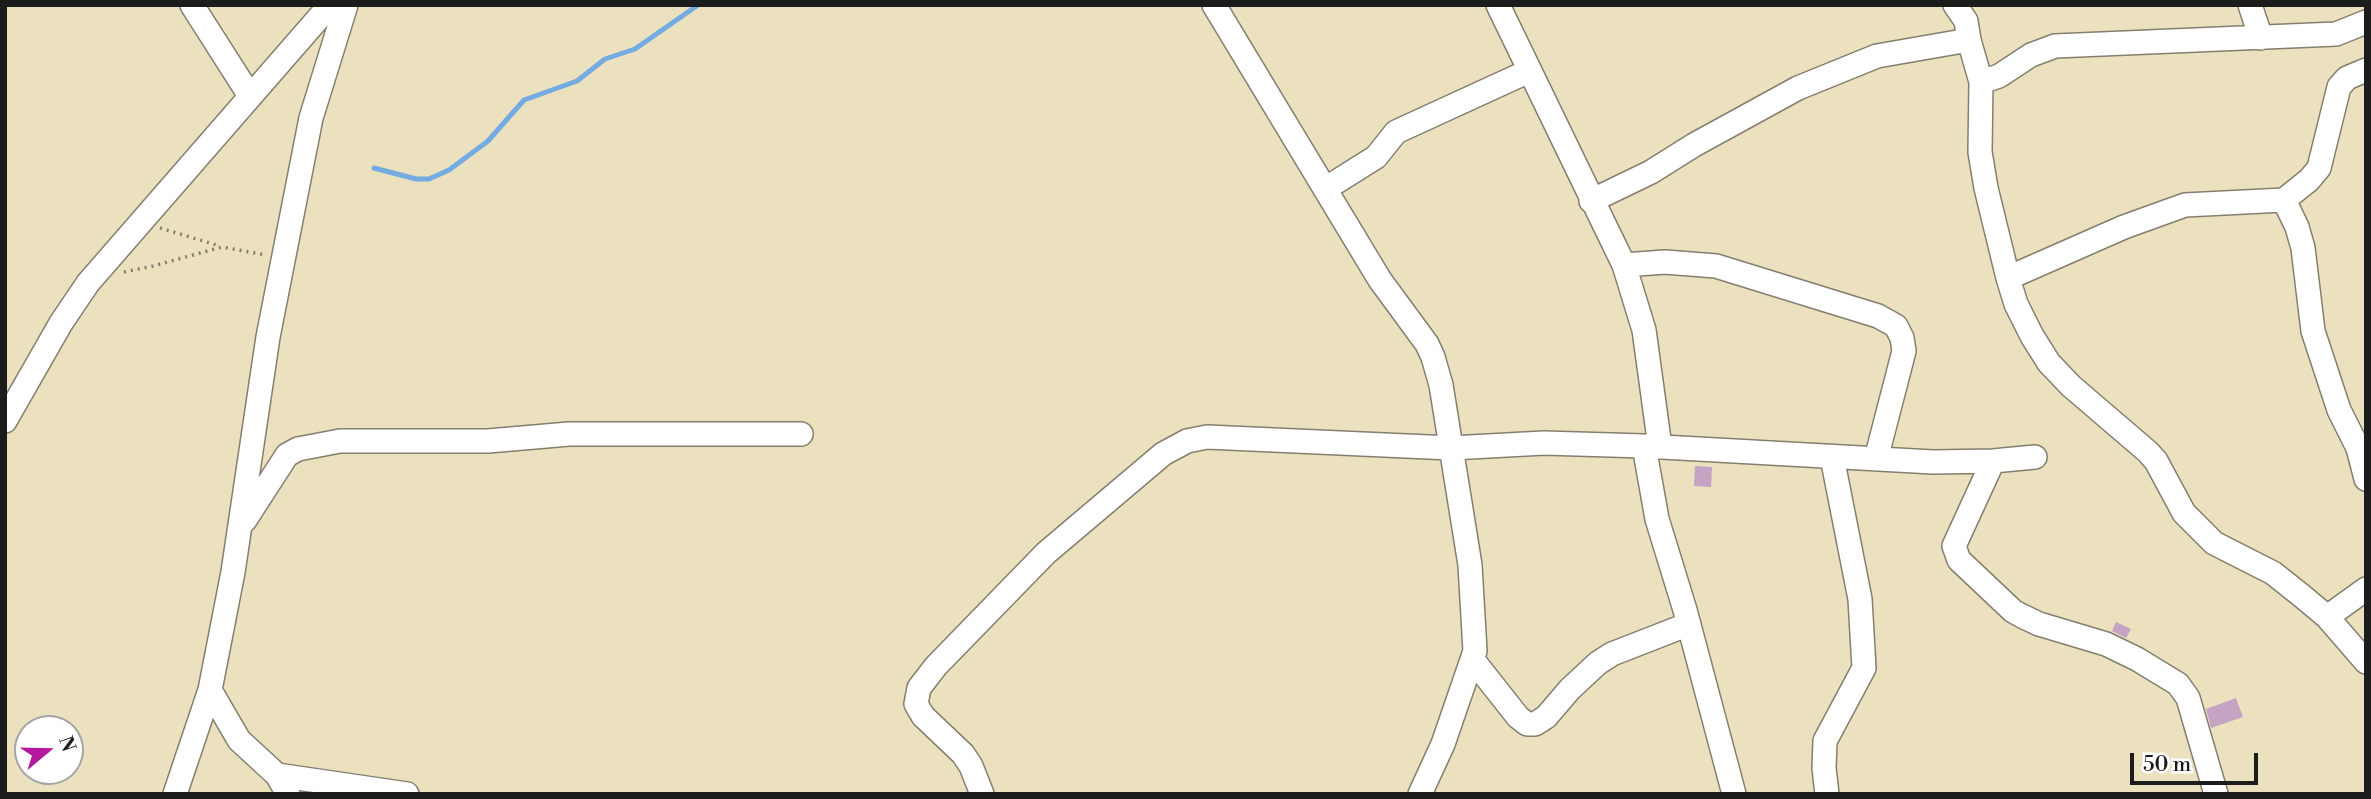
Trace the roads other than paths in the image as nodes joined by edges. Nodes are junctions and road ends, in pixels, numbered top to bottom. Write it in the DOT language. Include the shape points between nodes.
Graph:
graph roads {
  1 [pos="192,5"];
  2 [pos="330,5"];
  3 [pos="346,5"];
  4 [pos="1214,5"];
  5 [pos="1498,5"];
  6 [pos="1955,5"];
  7 [pos="2250,5"];
  8 [pos="2366,22"];
  9 [pos="2261,38"];
  10 [pos="1969,40"];
  11 [pos="2366,70"];
  12 [pos="1529,71"];
  13 [pos="1981,82"];
  14 [pos="250,96"];
  15 [pos="1325,189"];
  16 [pos="2284,200"];
  17 [pos="1591,201"];
  18 [pos="1624,265"];
  19 [pos="2008,278"];
  20 [pos="5,421"];
  21 [pos="801,434"];
  22 [pos="1652,446"];
  23 [pos="1451,448"];
  24 [pos="1832,457"];
  25 [pos="2035,457"];
  26 [pos="1876,459"];
  27 [pos="1993,461"];
  28 [pos="2366,479"];
  29 [pos="240,528"];
  30 [pos="2366,589"];
  31 [pos="2327,617"];
  32 [pos="1689,624"];
  33 [pos="1473,660"];
  34 [pos="2366,662"];
  35 [pos="210,690"];
  36 [pos="283,784"];
  37 [pos="175,794"];
  38 [pos="407,794"];
  39 [pos="982,794"];
  40 [pos="1420,794"];
  41 [pos="1734,794"];
  42 [pos="1827,794"];
  43 [pos="2216,794"];
  1 -- 14 [label="street"];
  2 -- 14 [label="street"];
  3 -- 29 [label="street" via="311,118 256,409"];
  4 -- 15 [label="street"];
  5 -- 12 [label="street"];
  6 -- 10 [label="street" via="1966,21"];
  7 -- 9 [label="street"];
  8 -- 9 [label="street" via="2336,34"];
  9 -- 13 [label="street" via="2055,46"];
  10 -- 13 [label="street"];
  10 -- 17 [label="street" via="1877,57 1798,88"];
  11 -- 16 [label="street" via="2339,87 2319,168"];
  12 -- 15 [label="street" via="1396,132 1376,157"];
  12 -- 17 [label="street"];
  13 -- 19 [label="street" via="1980,152"];
  14 -- 20 [label="street" via="94,276 61,323"];
  15 -- 23 [label="street" via="1380,280 1427,344 1441,385"];
  16 -- 19 [label="street" via="2201,203 2166,210"];
  16 -- 28 [label="street" via="2303,248 2313,331"];
  17 -- 18 [label="street"];
  18 -- 22 [label="street" via="1644,330"];
  18 -- 26 [label="street" via="1716,266 1878,316 1895,326 1903,351"];
  19 -- 31 [label="street" via="2016,303 2049,363 2156,461 2184,513 2214,543 2273,573"];
  21 -- 29 [label="street" via="569,434 488,441 340,441 287,455"];
  22 -- 23 [label="street" via="1544,443"];
  22 -- 24 [label="street"];
  22 -- 32 [label="street" via="1657,519"];
  23 -- 33 [label="street" via="1469,565"];
  23 -- 39 [label="street" via="1207,437 1163,453 1046,553 919,688 916,704 923,716 962,754"];
  24 -- 26 [label="street"];
  24 -- 42 [label="street" via="1860,599 1864,668 1825,741"];
  25 -- 27 [label="street"];
  26 -- 27 [label="street"];
  27 -- 43 [label="street" via="1954,546 1959,560 2022,616 2106,644 2178,684 2188,698"];
  29 -- 35 [label="street"];
  30 -- 31 [label="street"];
  31 -- 34 [label="street"];
  32 -- 33 [label="street" via="1598,663 1535,724 1518,717"];
  32 -- 41 [label="street"];
  33 -- 40 [label="street"];
  35 -- 36 [label="street" via="239,740"];
  35 -- 37 [label="street"];
  36 -- 38 [label="street"];
}
